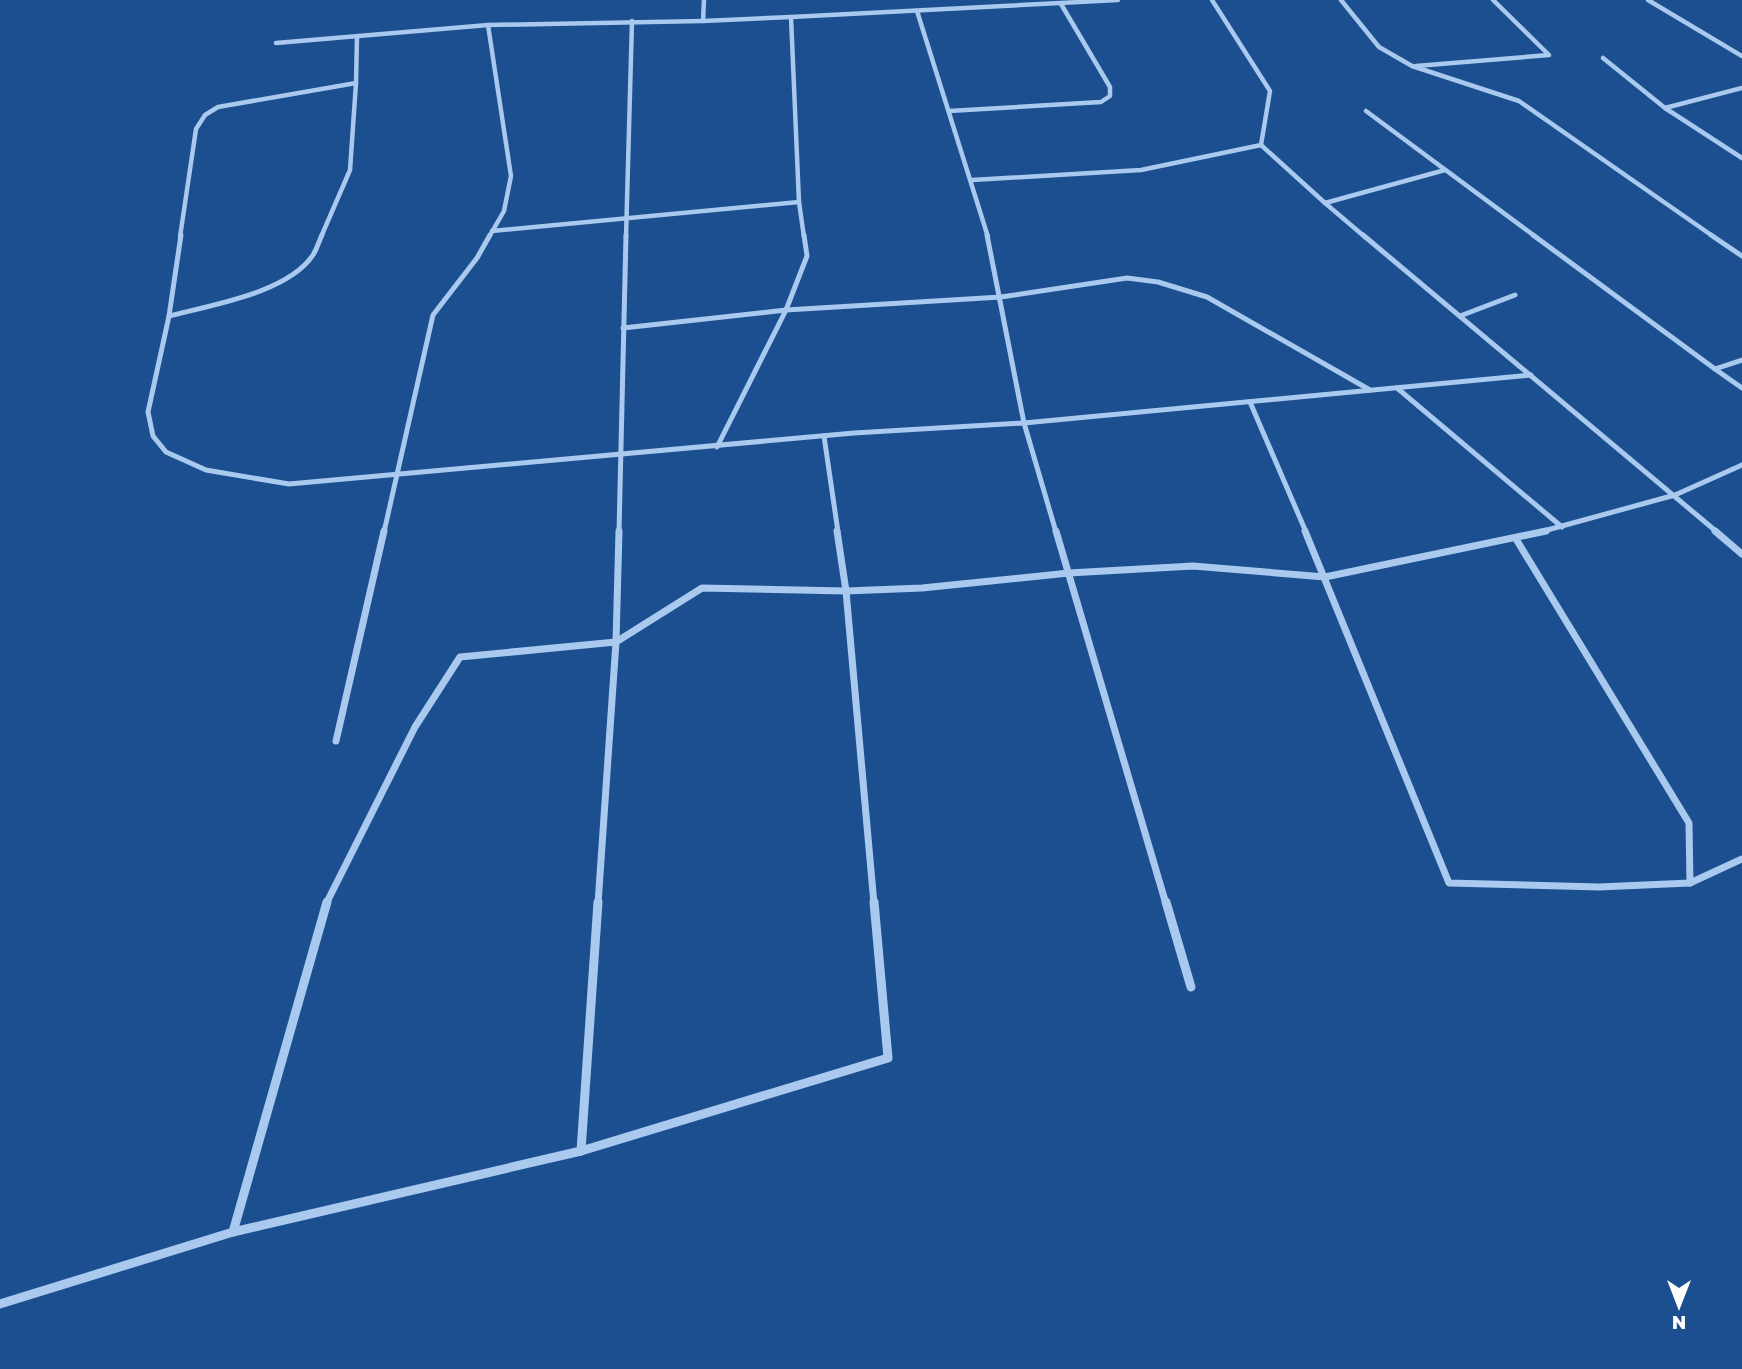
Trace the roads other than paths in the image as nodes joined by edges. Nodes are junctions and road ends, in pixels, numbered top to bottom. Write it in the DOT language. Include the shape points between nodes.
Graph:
graph roads {
  1 [pos="704,0"];
  2 [pos="1118,0"];
  3 [pos="1212,0"];
  4 [pos="1341,0"];
  5 [pos="1493,0"];
  6 [pos="1648,0"];
  7 [pos="1006,3"];
  8 [pos="1061,4"];
  9 [pos="917,11"];
  10 [pos="791,17"];
  11 [pos="632,21"];
  12 [pos="703,21"];
  13 [pos="488,25"];
  14 [pos="357,37"];
  15 [pos="276,43"];
  16 [pos="1742,56"];
  17 [pos="1603,58"];
  18 [pos="1412,66"];
  19 [pos="356,83"];
  20 [pos="1742,88"];
  21 [pos="1665,108"];
  22 [pos="949,111"];
  23 [pos="1366,111"];
  24 [pos="1261,145"];
  25 [pos="1742,158"];
  26 [pos="1445,170"];
  27 [pos="972,180"];
  28 [pos="799,202"];
  29 [pos="1325,203"];
  30 [pos="626,219"];
  31 [pos="492,231"];
  32 [pos="1742,256"];
  33 [pos="1514,295"];
  34 [pos="1001,297"];
  35 [pos="786,310"];
  36 [pos="169,316"];
  37 [pos="1460,316"];
  38 [pos="623,328"];
  39 [pos="1742,360"];
  40 [pos="1715,369"];
  41 [pos="1531,375"];
  42 [pos="1742,387"];
  43 [pos="1397,388"];
  44 [pos="1371,390"];
  45 [pos="1250,401"];
  46 [pos="1024,423"];
  47 [pos="824,436"];
  48 [pos="717,447"];
  49 [pos="620,455"];
  50 [pos="1742,465"];
  51 [pos="395,475"];
  52 [pos="1675,495"];
  53 [pos="1562,527"];
  54 [pos="1516,539"];
  55 [pos="1742,555"];
  56 [pos="1069,573"];
  57 [pos="1325,577"];
  58 [pos="846,591"];
  59 [pos="616,642"];
  60 [pos="336,741"];
  61 [pos="1742,859"];
  62 [pos="1690,883"];
  63 [pos="1191,987"];
  64 [pos="581,1151"];
  65 [pos="233,1232"];
  66 [pos="0,1304"];
  1 -- 12 [label="street"];
  2 -- 8 [label="street"];
  3 -- 24 [label="street" via="1270,91"];
  4 -- 18 [label="street" via="1380,47"];
  5 -- 18 [label="street" via="1549,55"];
  6 -- 16 [label="street"];
  7 -- 8 [label="street"];
  7 -- 9 [label="street"];
  8 -- 22 [label="street" via="1110,87 1110,96 1101,102"];
  9 -- 10 [label="street"];
  9 -- 22 [label="street"];
  10 -- 12 [label="street"];
  10 -- 28 [label="street"];
  11 -- 12 [label="street"];
  11 -- 13 [label="street"];
  11 -- 30 [label="street"];
  13 -- 14 [label="street"];
  13 -- 31 [label="street" via="511,176 504,211"];
  14 -- 15 [label="street"];
  14 -- 19 [label="street"];
  17 -- 21 [label="street"];
  18 -- 32 [label="street" via="1519,101"];
  19 -- 36 [label="street" via="350,170 313,256 292,275 261,291"];
  19 -- 36 [label="street" via="218,107 205,115 196,129"];
  20 -- 21 [label="street"];
  21 -- 25 [label="street"];
  22 -- 27 [label="street"];
  23 -- 26 [label="street"];
  24 -- 27 [label="street" via="1141,170"];
  24 -- 29 [label="street"];
  26 -- 29 [label="street"];
  26 -- 40 [label="street"];
  27 -- 34 [label="street"];
  28 -- 30 [label="street"];
  28 -- 35 [label="street" via="807,257"];
  29 -- 37 [label="street"];
  30 -- 31 [label="street"];
  30 -- 38 [label="street"];
  31 -- 51 [label="street" via="433,315"];
  33 -- 37 [label="street"];
  34 -- 35 [label="street"];
  34 -- 44 [label="street" via="1127,278 1158,282 1207,298"];
  34 -- 46 [label="street"];
  35 -- 38 [label="street"];
  35 -- 48 [label="street"];
  36 -- 51 [label="street" via="148,412 153,436 166,452 206,470 289,484"];
  37 -- 41 [label="street"];
  38 -- 49 [label="street"];
  39 -- 40 [label="street"];
  40 -- 42 [label="street"];
  41 -- 43 [label="street"];
  41 -- 52 [label="street"];
  43 -- 44 [label="street"];
  43 -- 53 [label="street"];
  44 -- 45 [label="street"];
  45 -- 46 [label="street"];
  45 -- 57 [label="street"];
  46 -- 47 [label="street"];
  46 -- 56 [label="street"];
  47 -- 48 [label="street"];
  47 -- 58 [label="street"];
  48 -- 49 [label="street"];
  49 -- 51 [label="street"];
  49 -- 59 [label="street"];
  50 -- 52 [label="street"];
  51 -- 60 [label="street"];
  52 -- 53 [label="street"];
  52 -- 55 [label="street"];
  53 -- 54 [label="street"];
  54 -- 57 [label="street"];
  54 -- 62 [label="street" via="1689,823"];
  56 -- 57 [label="street" via="1193,566"];
  56 -- 58 [label="street"];
  56 -- 63 [label="street"];
  57 -- 62 [label="street" via="1449,883 1599,887"];
  58 -- 59 [label="street" via="702,588"];
  58 -- 64 [label="street" via="888,1058"];
  59 -- 64 [label="street"];
  59 -- 65 [label="street" via="460,657 415,727 328,898"];
  61 -- 62 [label="street"];
  64 -- 65 [label="street"];
  65 -- 66 [label="street"];
}
